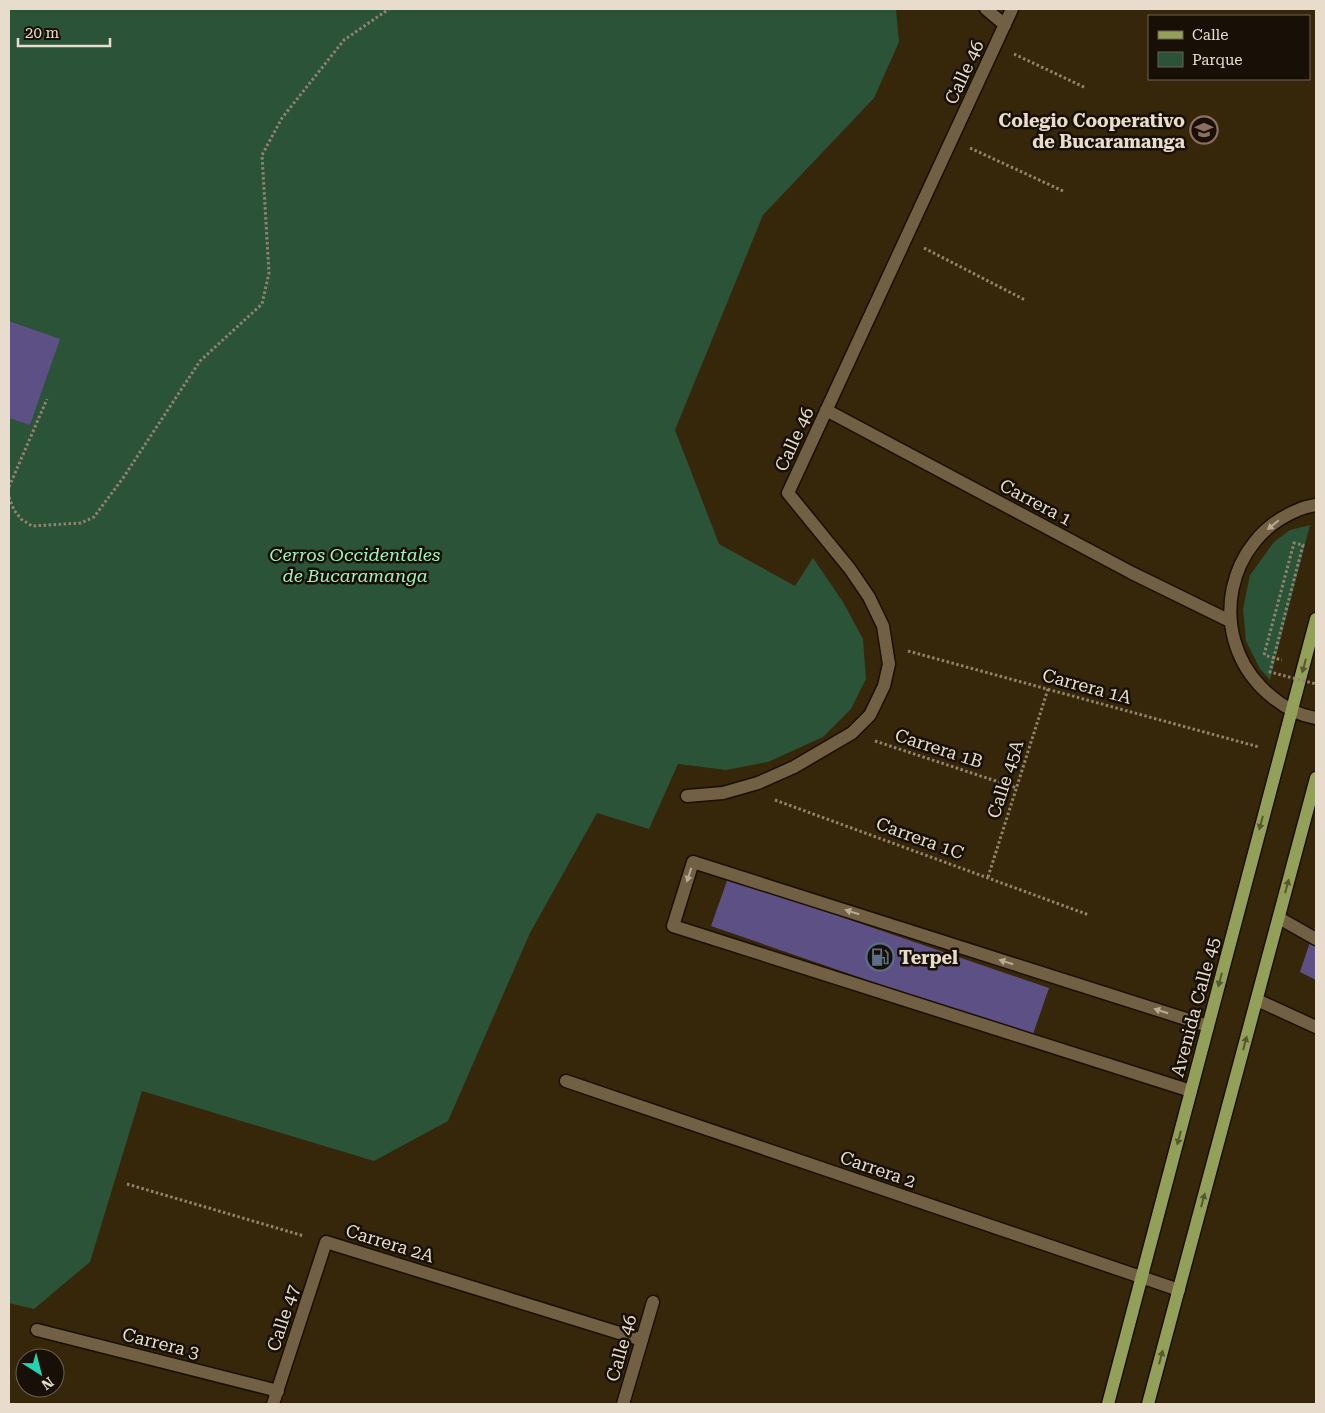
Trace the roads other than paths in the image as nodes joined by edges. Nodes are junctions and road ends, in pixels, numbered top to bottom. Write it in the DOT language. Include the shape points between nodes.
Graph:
graph roads {
  1 [pos="986,9"];
  2 [pos="1012,9"];
  3 [pos="1005,25"];
  4 [pos="826,410"];
  5 [pos="1316,505"];
  6 [pos="1316,619"];
  7 [pos="1230,621"];
  8 [pos="1292,710"];
  9 [pos="1316,718"];
  10 [pos="1316,778"];
  11 [pos="687,796"];
  12 [pos="1279,918"];
  13 [pos="1316,939"];
  14 [pos="1257,1000"];
  15 [pos="1208,1026"];
  16 [pos="1316,1027"];
  17 [pos="566,1081"];
  18 [pos="1191,1090"];
  19 [pos="326,1242"];
  20 [pos="1142,1277"];
  21 [pos="1179,1290"];
  22 [pos="653,1302"];
  23 [pos="37,1330"];
  24 [pos="642,1340"];
  25 [pos="278,1391"];
  26 [pos="273,1404"];
  27 [pos="623,1404"];
  28 [pos="1108,1404"];
  29 [pos="1148,1404"];
  1 -- 3 [label="street"];
  2 -- 3 [label="street, Calle 46"];
  3 -- 4 [label="street, Calle 46"];
  4 -- 7 [label="street, Carrera 1" via="1132,573"];
  4 -- 11 [label="street, Calle 46" via="788,493 869,597 886,644 889,664 884,686 870,715 852,733 794,767 742,788"];
  5 -- 7 [label="street, one-way" via="1298,510 1274,524 1254,543 1239,567 1231,593"];
  6 -- 8 [label="main road, Avenida Calle 45, one-way"];
  7 -- 8 [label="street" via="1237,650 1251,676 1272,698"];
  8 -- 9 [label="street"];
  8 -- 15 [label="main road, Avenida Calle 45, one-way"];
  12 -- 10 [label="main road, one-way"];
  12 -- 13 [label="street"];
  12 -- 14 [label="main road"];
  14 -- 16 [label="street"];
  21 -- 14 [label="main road, one-way"];
  15 -- 18 [label="main road, Avenida Calle 45"];
  15 -- 18 [label="street, one-way" via="693,862 673,926"];
  17 -- 20 [label="street, Carrera 2"];
  18 -- 20 [label="main road, Avenida Calle 45, one-way"];
  19 -- 24 [label="street, Carrera 2A"];
  19 -- 25 [label="street, Calle 47"];
  20 -- 21 [label="street, Carrera 2"];
  20 -- 28 [label="main road, Avenida Calle 45"];
  29 -- 21 [label="main road, one-way"];
  22 -- 24 [label="street, Calle 46"];
  23 -- 25 [label="street, Carrera 3"];
  24 -- 27 [label="street, Calle 46"];
  25 -- 26 [label="street, Calle 47"];
}
